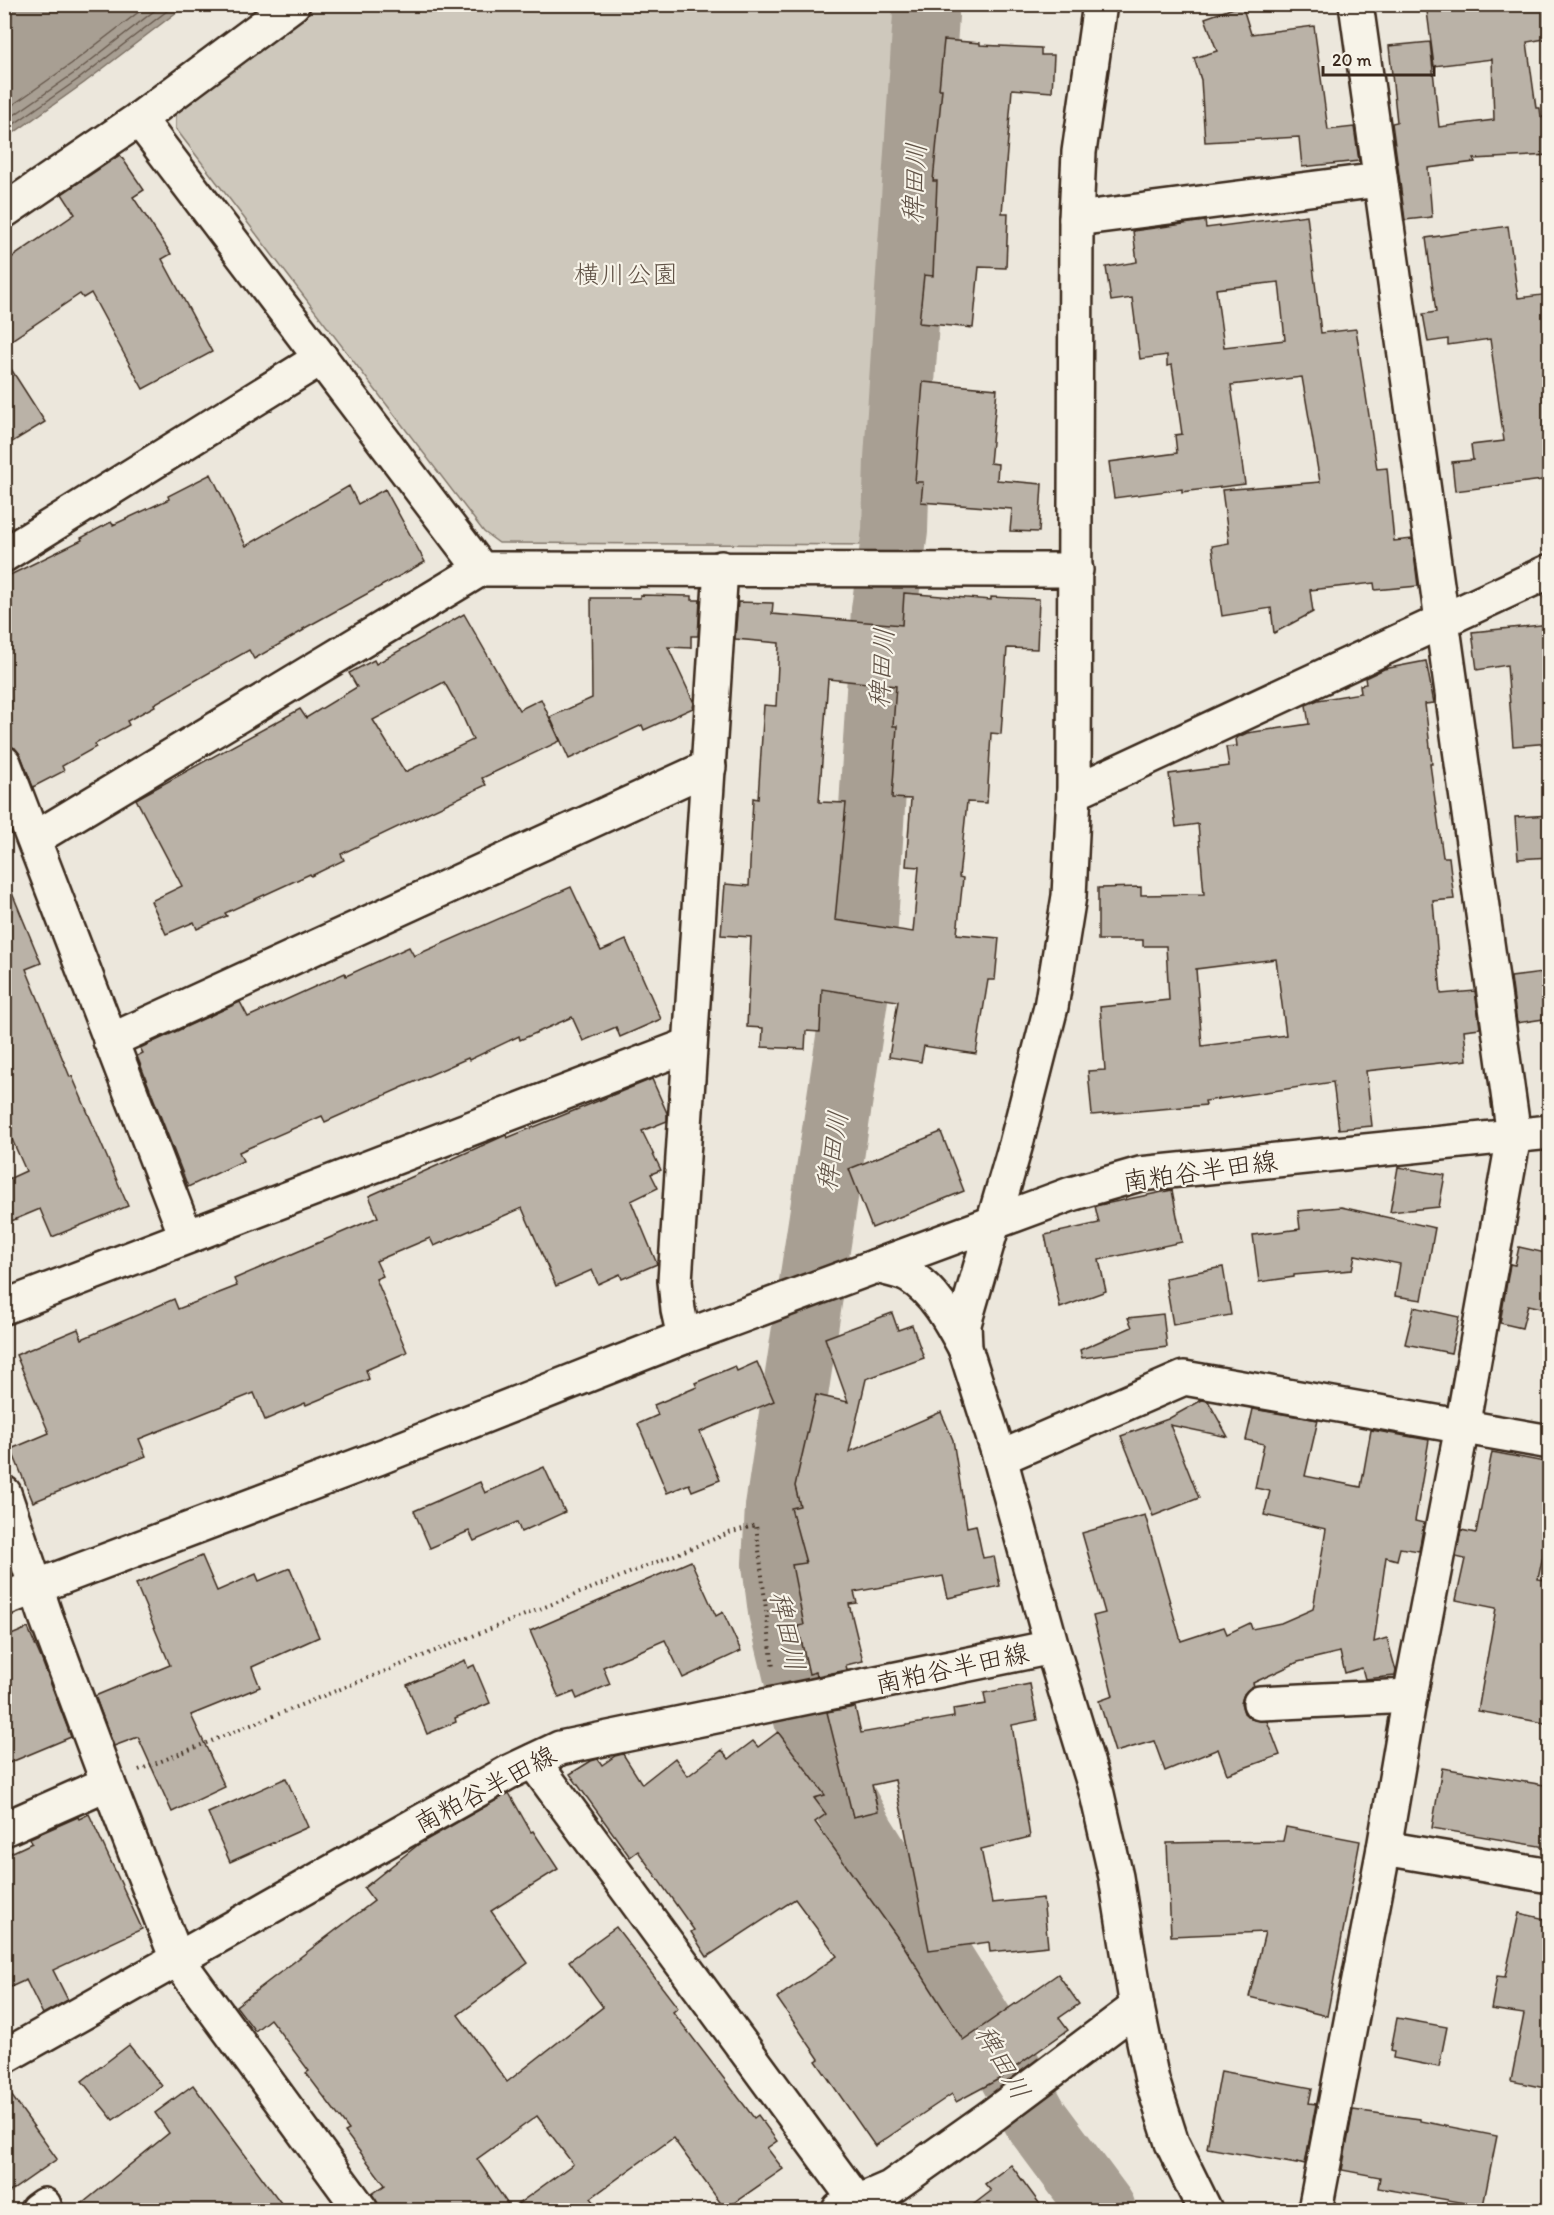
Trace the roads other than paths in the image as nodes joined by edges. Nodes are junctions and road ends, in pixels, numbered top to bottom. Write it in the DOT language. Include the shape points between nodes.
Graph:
graph roads {
  1 [pos="293,4"];
  2 [pos="1100,4"];
  3 [pos="1356,4"];
  4 [pos="139,118"];
  5 [pos="1379,180"];
  6 [pos="4,212"];
  7 [pos="1076,219"];
  8 [pos="321,358"];
  9 [pos="4,555"];
  10 [pos="721,568"];
  11 [pos="481,569"];
  12 [pos="1076,570"];
  13 [pos="1550,571"];
  14 [pos="1442,622"];
  15 [pos="4,763"];
  16 [pos="709,767"];
  17 [pos="1074,792"];
  18 [pos="34,839"];
  19 [pos="110,1041"];
  20 [pos="689,1045"];
  21 [pos="1550,1132"];
  22 [pos="1514,1136"];
  23 [pos="993,1223"];
  24 [pos="186,1236"];
  25 [pos="876,1266"];
  26 [pos="4,1307"];
  27 [pos="684,1337"];
  28 [pos="965,1348"];
  29 [pos="1462,1427"];
  30 [pos="1550,1442"];
  31 [pos="1000,1458"];
  32 [pos="4,1493"];
  33 [pos="36,1587"];
  34 [pos="4,1599"];
  35 [pos="1052,1647"];
  36 [pos="1410,1696"];
  37 [pos="1260,1703"];
  38 [pos="533,1761"];
  39 [pos="108,1783"];
  40 [pos="4,1829"];
  41 [pos="1384,1848"];
  42 [pos="1550,1876"];
  43 [pos="177,1959"];
  44 [pos="1137,2007"];
  45 [pos="4,2057"];
  46 [pos="852,2208"];
  47 [pos="362,2211"];
  48 [pos="1205,2211"];
  49 [pos="1315,2211"];
  1 -- 4 [label="street"];
  2 -- 7 [label="street" via="1078,152"];
  3 -- 5 [label="street"];
  4 -- 6 [label="street"];
  4 -- 8 [label="street"];
  5 -- 7 [label="street"];
  5 -- 14 [label="street"];
  7 -- 12 [label="street"];
  8 -- 9 [label="street"];
  8 -- 11 [label="street"];
  10 -- 11 [label="street"];
  10 -- 12 [label="street"];
  10 -- 16 [label="street"];
  11 -- 18 [label="street"];
  12 -- 17 [label="street"];
  13 -- 14 [label="street"];
  14 -- 17 [label="street"];
  14 -- 22 [label="street"];
  15 -- 18 [label="street"];
  16 -- 19 [label="street"];
  16 -- 20 [label="street"];
  17 -- 23 [label="street" via="1068,896 1051,1007"];
  18 -- 19 [label="street"];
  19 -- 24 [label="street"];
  20 -- 24 [label="street"];
  20 -- 27 [label="street" via="675,1281"];
  21 -- 22 [label="street, 南粕谷半田線"];
  22 -- 23 [label="street, 南粕谷半田線" via="1140,1174"];
  22 -- 29 [label="street"];
  23 -- 25 [label="street"];
  23 -- 28 [label="street, 南粕谷半田線" via="964,1324"];
  24 -- 26 [label="street"];
  25 -- 27 [label="street"];
  25 -- 28 [label="street" via="908,1276 929,1292"];
  27 -- 33 [label="street"];
  28 -- 31 [label="street, 南粕谷半田線"];
  29 -- 30 [label="street"];
  29 -- 31 [label="street" via="1184,1378"];
  29 -- 36 [label="street"];
  31 -- 35 [label="street, 南粕谷半田線"];
  32 -- 33 [label="street"];
  33 -- 34 [label="street"];
  33 -- 39 [label="street"];
  35 -- 38 [label="street, 南粕谷半田線" via="560,1748"];
  35 -- 44 [label="street" via="1097,1794 1116,1877"];
  36 -- 37 [label="street"];
  36 -- 41 [label="street"];
  38 -- 43 [label="street, 南粕谷半田線"];
  38 -- 46 [label="street"];
  39 -- 40 [label="street"];
  39 -- 43 [label="street"];
  41 -- 42 [label="street"];
  41 -- 49 [label="street"];
  43 -- 45 [label="street, 南粕谷半田線"];
  43 -- 47 [label="street"];
  44 -- 46 [label="street" via="890,2188"];
  44 -- 48 [label="street" via="1152,2079 1172,2143"];
}
